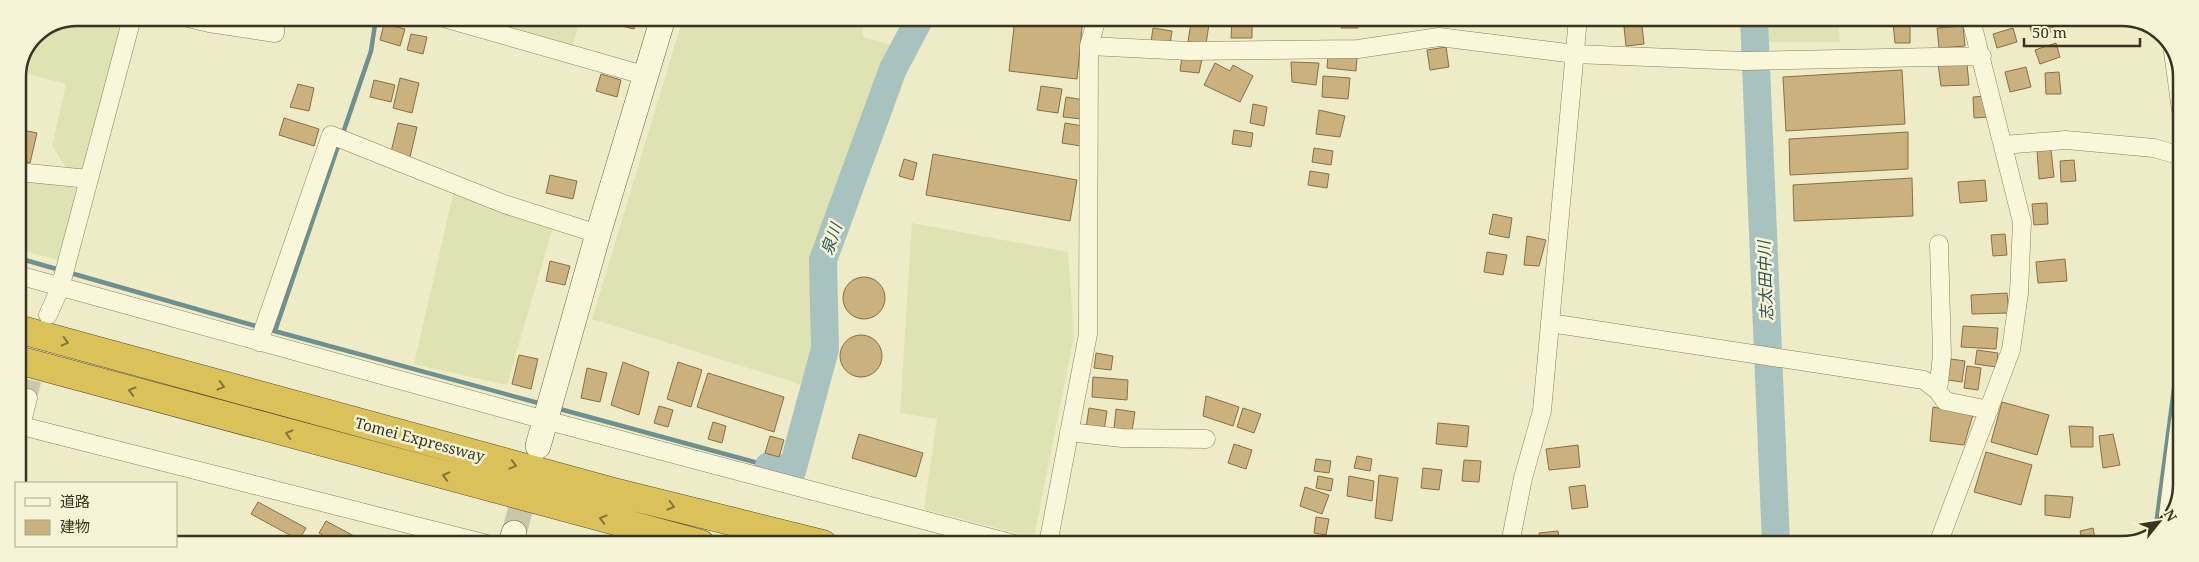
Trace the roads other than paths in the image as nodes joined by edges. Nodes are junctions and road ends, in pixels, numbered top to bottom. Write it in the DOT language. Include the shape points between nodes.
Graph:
graph roads {
  1 [pos="130,26"];
  2 [pos="223,26"];
  3 [pos="275,26"];
  4 [pos="472,26"];
  5 [pos="662,26"];
  6 [pos="1094,26"];
  7 [pos="1577,26"];
  8 [pos="1973,26"];
  9 [pos="1089,46"];
  10 [pos="1575,54"];
  11 [pos="1982,56"];
  12 [pos="647,76"];
  13 [pos="2003,145"];
  14 [pos="2173,154"];
  15 [pos="26,173"];
  16 [pos="89,179"];
  17 [pos="598,234"];
  18 [pos="1939,244"];
  19 [pos="26,277"];
  20 [pos="60,288"];
  21 [pos="48,314"];
  22 [pos="1550,323"];
  23 [pos="26,331"];
  24 [pos="259,342"];
  25 [pos="26,362"];
  26 [pos="1938,392"];
  27 [pos="28,398"];
  28 [pos="26,405"];
  29 [pos="1990,410"];
  30 [pos="547,411"];
  31 [pos="26,427"];
  32 [pos="1069,432"];
  33 [pos="1206,439"];
  34 [pos="538,446"];
  35 [pos="2173,476"];
  36 [pos="2170,501"];
  37 [pos="456,536"];
  38 [pos="669,536"];
  39 [pos="791,536"];
  40 [pos="986,536"];
  41 [pos="1050,536"];
  42 [pos="1512,536"];
  43 [pos="1941,536"];
  1 -- 16 [label="street"];
  2 -- 3 [label="street" via="274,33"];
  4 -- 12 [label="street"];
  5 -- 12 [label="street"];
  6 -- 9 [label="street"];
  7 -- 10 [label="street"];
  8 -- 11 [label="street"];
  9 -- 10 [label="street" via="1189,51 1358,49 1439,37"];
  9 -- 32 [label="street" via="1088,334"];
  10 -- 11 [label="street" via="1744,61"];
  10 -- 22 [label="street"];
  11 -- 13 [label="street"];
  12 -- 17 [label="street"];
  13 -- 14 [label="street" via="2066,140 2154,148"];
  13 -- 29 [label="street" via="2022,222 2020,292 2011,350"];
  15 -- 16 [label="street"];
  16 -- 20 [label="street"];
  17 -- 24 [label="street" via="504,204 331,135"];
  17 -- 30 [label="street"];
  18 -- 26 [label="street" via="1942,355"];
  19 -- 20 [label="street"];
  20 -- 21 [label="street"];
  20 -- 24 [label="street"];
  22 -- 26 [label="street" via="1924,380"];
  22 -- 42 [label="street" via="1542,411 1523,478"];
  23 -- 39 [label="highway, Tomei Expressway, one-way" via="591,486"];
  24 -- 30 [label="street"];
  38 -- 25 [label="highway, Tomei Expressway, one-way"];
  26 -- 29 [label="street" via="1945,401"];
  27 -- 28 [label="street"];
  29 -- 43 [label="street"];
  30 -- 34 [label="street"];
  30 -- 40 [label="street"];
  31 -- 37 [label="street"];
  32 -- 33 [label="street" via="1122,438"];
  32 -- 41 [label="street"];
  35 -- 36 [label="street"];
}
